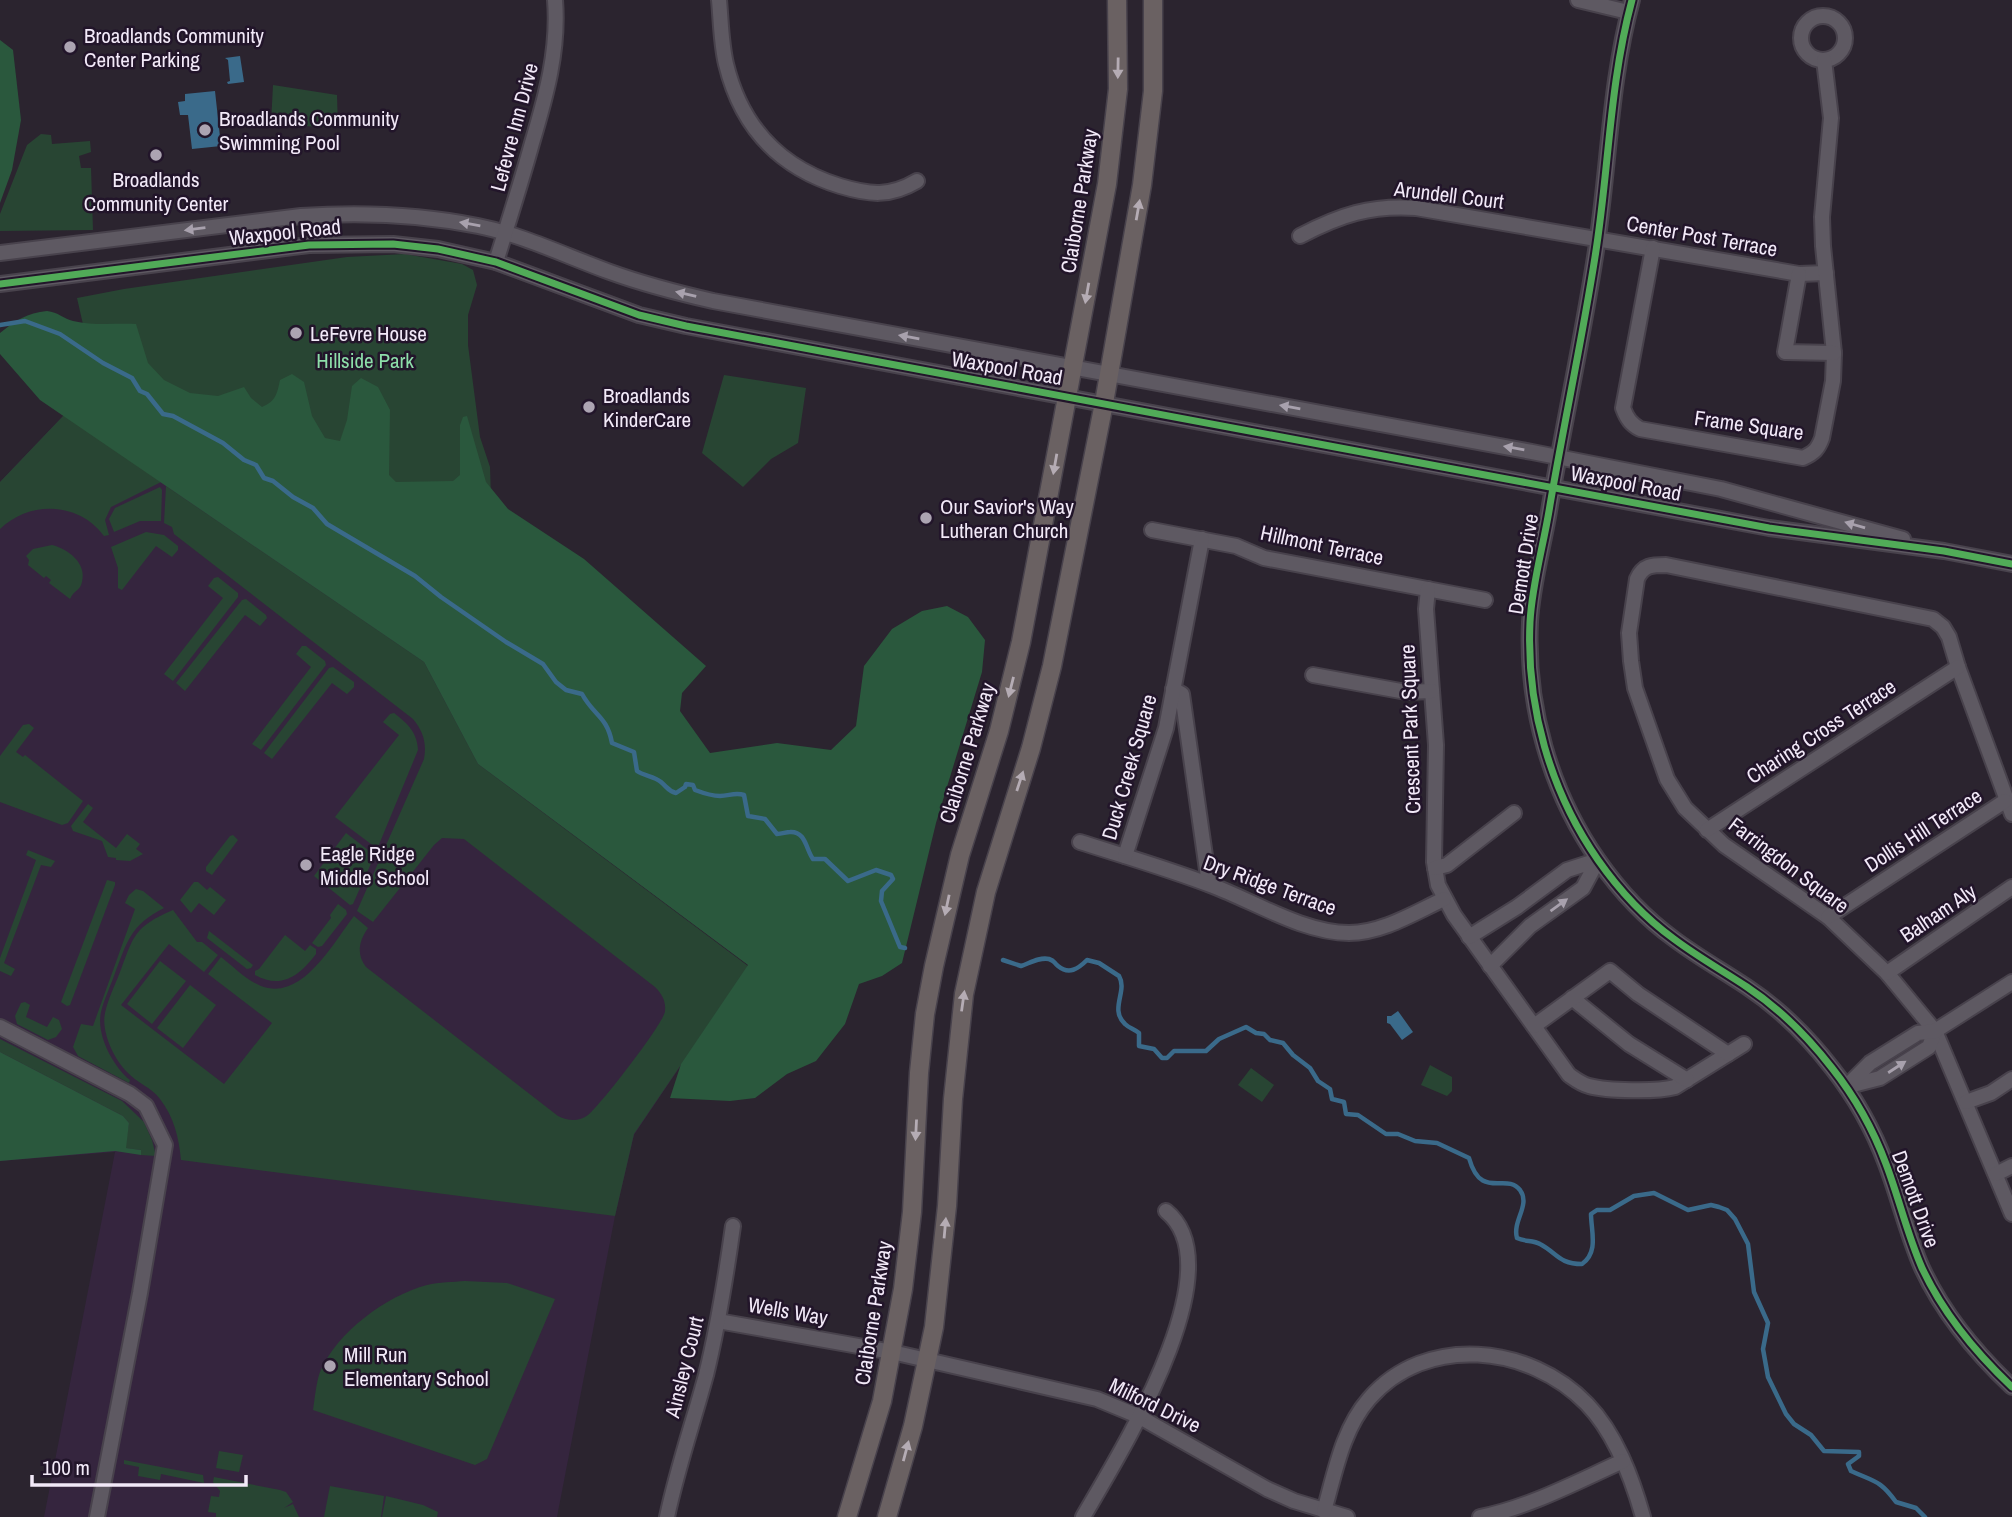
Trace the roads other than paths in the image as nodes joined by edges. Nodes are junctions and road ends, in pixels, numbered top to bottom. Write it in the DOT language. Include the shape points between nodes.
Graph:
graph roads {
  1 [pos="555,0"];
  2 [pos="719,0"];
  3 [pos="1117,0"];
  4 [pos="1153,0"];
  5 [pos="1578,0"];
  6 [pos="1630,6"];
  7 [pos="1824,60"];
  8 [pos="917,181"];
  9 [pos="505,233"];
  10 [pos="1300,236"];
  11 [pos="1598,239"];
  12 [pos="1653,248"];
  13 [pos="0,253"];
  14 [pos="496,262"];
  15 [pos="1826,273"];
  16 [pos="1799,274"];
  17 [pos="0,284"];
  18 [pos="1834,353"];
  19 [pos="1073,366"];
  20 [pos="1108,374"];
  21 [pos="1068,397"];
  22 [pos="1104,403"];
  23 [pos="1558,457"];
  24 [pos="1553,487"];
  25 [pos="1152,530"];
  26 [pos="1202,540"];
  27 [pos="1944,551"];
  28 [pos="2012,564"];
  29 [pos="1428,589"];
  30 [pos="1485,600"];
  31 [pos="1958,667"];
  32 [pos="1313,675"];
  33 [pos="1173,689"];
  34 [pos="1432,691"];
  35 [pos="2009,808"];
  36 [pos="1514,813"];
  37 [pos="1707,830"];
  38 [pos="1080,842"];
  39 [pos="1125,856"];
  40 [pos="1598,860"];
  41 [pos="1435,868"];
  42 [pos="1209,884"];
  43 [pos="2012,887"];
  44 [pos="1444,899"];
  45 [pos="1517,907"];
  46 [pos="1828,917"];
  47 [pos="1530,926"];
  48 [pos="1469,937"];
  49 [pos="1490,966"];
  50 [pos="1887,973"];
  51 [pos="2012,982"];
  52 [pos="1573,998"];
  53 [pos="1534,1026"];
  54 [pos="0,1027"];
  55 [pos="1936,1031"];
  56 [pos="1744,1044"];
  57 [pos="1728,1054"];
  58 [pos="2012,1079"];
  59 [pos="1687,1080"];
  60 [pos="1846,1087"];
  61 [pos="1966,1102"];
  62 [pos="2012,1166"];
  63 [pos="1996,1174"];
  64 [pos="1167,1211"];
  65 [pos="2012,1214"];
  66 [pos="733,1226"];
  67 [pos="718,1321"];
  68 [pos="892,1352"];
  69 [pos="928,1360"];
  70 [pos="2012,1387"];
  71 [pos="1138,1416"];
  72 [pos="1623,1461"];
  73 [pos="1324,1511"];
  74 [pos="97,1517"];
  75 [pos="667,1517"];
  76 [pos="847,1517"];
  77 [pos="887,1517"];
  78 [pos="1083,1517"];
  79 [pos="1348,1517"];
  80 [pos="1480,1517"];
  81 [pos="1643,1517"];
  1 -- 9 [label="street, Lefevre Inn Drive" via="555,54 549,86"];
  2 -- 8 [label="street" via="732,83 748,118 776,153 815,177 863,191 900,191"];
  3 -- 19 [label="main road, Claiborne Parkway, one-way" via="1114,132"];
  20 -- 4 [label="main road, one-way" via="1149,134"];
  5 -- 6 [label="street"];
  6 -- 11 [label="street, Demott Drive" via="1611,109"];
  7 -- 15 [label="street, Frame Square" via="1831,118 1822,217"];
  9 -- 13 [label="street, Waxpool Road, one-way" via="447,220 351,213"];
  9 -- 14 [label="street, Lefevre Inn Drive"];
  19 -- 9 [label="street, Waxpool Road, one-way" via="682,293"];
  10 -- 11 [label="street, Arundell Court" via="1356,212 1396,206"];
  11 -- 12 [label="street, Center Post Terrace"];
  11 -- 23 [label="street, Demott Drive"];
  12 -- 16 [label="street, Center Post Terrace"];
  12 -- 18 [label="street, Frame Square" via="1623,408 1632,425 1803,458 1819,447 1822,438"];
  14 -- 17 [label="street, Waxpool Road" via="438,249 349,243"];
  14 -- 21 [label="street, Waxpool Road" via="639,315"];
  15 -- 16 [label="street, Center Post Terrace"];
  15 -- 18 [label="street, Frame Square"];
  16 -- 18 [label="street, Center Post Terrace" via="1785,352"];
  19 -- 20 [label="street, Waxpool Road"];
  19 -- 21 [label="main road, Claiborne Parkway"];
  20 -- 22 [label="main road"];
  23 -- 20 [label="street, Waxpool Road, one-way"];
  21 -- 22 [label="street, Waxpool Road"];
  21 -- 68 [label="main road, Claiborne Parkway, one-way" via="1021,642 960,855 932,978 919,1073 908,1253"];
  22 -- 24 [label="street, Waxpool Road"];
  69 -- 22 [label="main road, one-way" via="941,1275 964,994 986,892 1052,666"];
  23 -- 24 [label="street, Demott Drive"];
  27 -- 23 [label="street, Waxpool Road, one-way" via="1721,489"];
  24 -- 27 [label="street, Waxpool Road" via="1769,528"];
  24 -- 40 [label="street, Demott Drive" via="1530,621 1534,699 1560,793"];
  25 -- 26 [label="street, Hillmont Terrace"];
  26 -- 29 [label="street, Hillmont Terrace" via="1236,546 1264,558"];
  26 -- 33 [label="street, Duck Creek Square"];
  27 -- 28 [label="street, Waxpool Road"];
  29 -- 30 [label="street, Hillmont Terrace"];
  29 -- 34 [label="street, Crescent Park Square"];
  31 -- 35 [label="street, Farringdon Square"];
  31 -- 37 [label="street, Charing Cross Terrace"];
  31 -- 37 [label="street, Farringdon Square" via="1950,637 1933,620 1648,565 1637,579 1629,633 1635,688 1667,779 1685,808"];
  32 -- 34 [label="street" via="1406,692"];
  33 -- 39 [label="street, Duck Creek Square" via="1160,751"];
  33 -- 42 [label="street, Duck Creek Square" via="1182,694 1188,723"];
  34 -- 41 [label="street, Crescent Park Square"];
  35 -- 46 [label="street, Dollis Hill Terrace"];
  36 -- 41 [label="street" via="1447,864"];
  37 -- 46 [label="street, Farringdon Square"];
  38 -- 39 [label="street, Dry Ridge Terrace"];
  39 -- 42 [label="street, Dry Ridge Terrace"];
  40 -- 45 [label="street" via="1567,870"];
  47 -- 40 [label="street, one-way" via="1583,888"];
  40 -- 60 [label="street, Demott Drive" via="1641,911 1671,937 1778,1010"];
  41 -- 44 [label="street, Crescent Park Square"];
  42 -- 44 [label="street, Dry Ridge Terrace" via="1331,932 1370,931"];
  43 -- 50 [label="street, Balham Aly"];
  44 -- 48 [label="street, Crescent Park Square"];
  45 -- 47 [label="street"];
  45 -- 48 [label="street"];
  46 -- 50 [label="street, Farringdon Square"];
  47 -- 49 [label="street"];
  48 -- 49 [label="street, Crescent Park Square"];
  49 -- 53 [label="street, Crescent Park Square"];
  50 -- 55 [label="street, Farringdon Square"];
  51 -- 55 [label="street"];
  52 -- 53 [label="street"];
  52 -- 57 [label="street" via="1610,971"];
  52 -- 59 [label="street" via="1629,1044"];
  53 -- 59 [label="street, Crescent Park Square" via="1569,1075 1580,1083 1663,1091"];
  54 -- 74 [label="street" via="130,1094 146,1106 164,1145"];
  55 -- 60 [label="street" via="1929,1047 1890,1072"];
  55 -- 61 [label="street, Farringdon Square"];
  56 -- 57 [label="street, Crescent Park Square"];
  57 -- 59 [label="street, Crescent Park Square"];
  58 -- 61 [label="street"];
  60 -- 70 [label="street, Demott Drive" via="1881,1152 1929,1281 1961,1332"];
  61 -- 63 [label="street, Farringdon Square"];
  62 -- 63 [label="street"];
  63 -- 65 [label="street, Farringdon Square"];
  64 -- 71 [label="street" via="1184,1233 1187,1285 1175,1338"];
  66 -- 67 [label="street, Ainsley Court"];
  67 -- 68 [label="street, Wells Way"];
  67 -- 75 [label="street, Ainsley Court"];
  68 -- 69 [label="street, Milford Drive"];
  68 -- 76 [label="main road, Claiborne Parkway" via="874,1433"];
  69 -- 71 [label="street, Milford Drive" via="1066,1390"];
  77 -- 69 [label="main road, one-way"];
  71 -- 73 [label="street, Milford Drive" via="1267,1489"];
  71 -- 78 [label="street"];
  72 -- 73 [label="street" via="1587,1405 1550,1375 1503,1357 1455,1354 1400,1373 1368,1400 1346,1436"];
  72 -- 80 [label="street" via="1545,1496"];
  72 -- 81 [label="street"];
  73 -- 79 [label="street, Milford Drive"];
}
